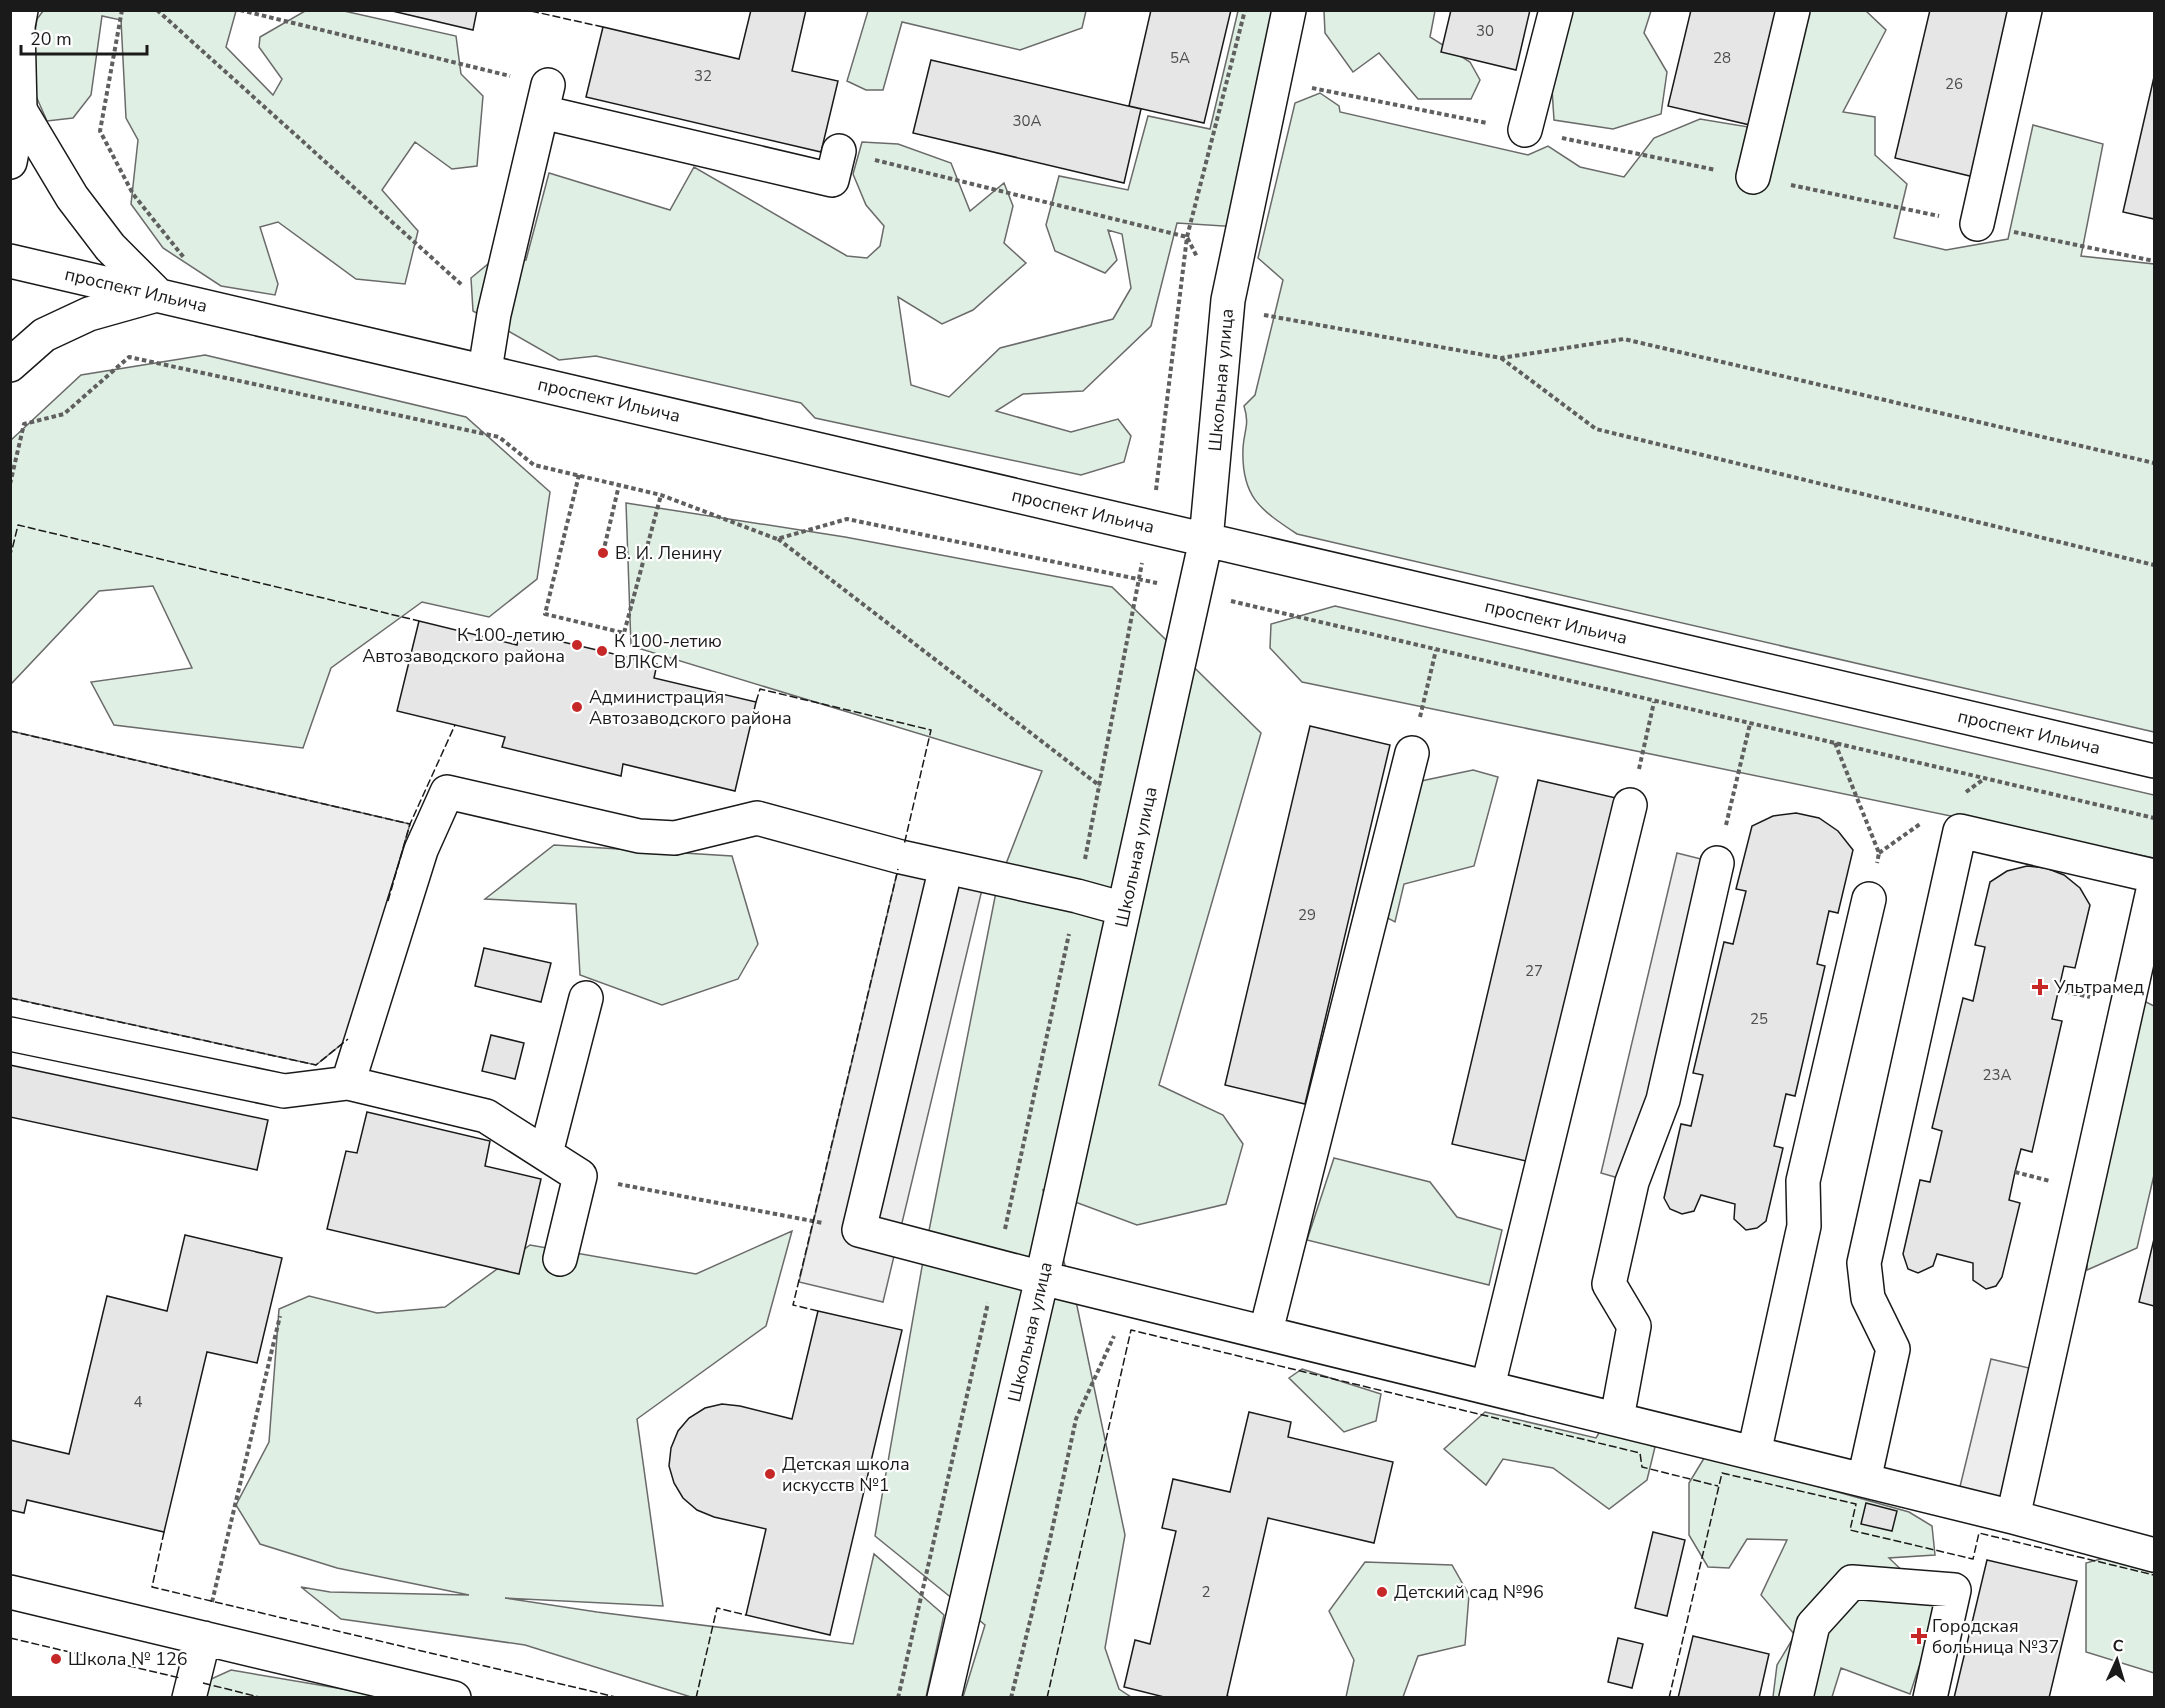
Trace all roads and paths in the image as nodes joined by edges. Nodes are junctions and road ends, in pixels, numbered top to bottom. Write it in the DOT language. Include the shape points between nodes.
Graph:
graph roads {
  1 [pos="122,10"];
  2 [pos="157,10"];
  3 [pos="240,10"];
  4 [pos="1245,10"];
  5 [pos="1289,10"];
  6 [pos="1556,10"];
  7 [pos="1792,10"];
  8 [pos="2025,10"];
  9 [pos="17,20"];
  10 [pos="545,99"];
  11 [pos="20,110"];
  12 [pos="1525,130"];
  13 [pos="839,151"];
  14 [pos="10,162"];
  15 [pos="1753,177"];
  16 [pos="1977,224"];
  17 [pos="1187,237"];
  18 [pos="185,259"];
  19 [pos="10,261"];
  20 [pos="1202,267"];
  21 [pos="158,295"];
  22 [pos="494,314"];
  23 [pos="1255,314"];
  24 [pos="1501,358"];
  25 [pos="10,365"];
  26 [pos="485,370"];
  27 [pos="2154,463"];
  28 [pos="579,476"];
  29 [pos="10,484"];
  30 [pos="619,485"];
  31 [pos="661,495"];
  32 [pos="1155,500"];
  33 [pos="777,539"];
  34 [pos="1206,540"];
  35 [pos="603,553"];
  36 [pos="1144,555"];
  37 [pos="2154,565"];
  38 [pos="1138,578"];
  39 [pos="1164,584"];
  40 [pos="1222,599"];
  41 [pos="1436,651"];
  42 [pos="1654,702"];
  43 [pos="1750,724"];
  44 [pos="1835,743"];
  45 [pos="1412,753"];
  46 [pos="2154,762"];
  47 [pos="1100,786"];
  48 [pos="1630,804"];
  49 [pos="2154,818"];
  50 [pos="1721,849"];
  51 [pos="946,867"];
  52 [pos="2154,876"];
  53 [pos="1872,886"];
  54 [pos="2154,886"];
  55 [pos="1077,896"];
  56 [pos="1124,909"];
  57 [pos="586,998"];
  58 [pos="10,1034"];
  59 [pos="348,1083"];
  60 [pos="546,1153"];
  61 [pos="580,1176"];
  62 [pos="859,1230"];
  63 [pos="560,1259"];
  64 [pos="996,1266"];
  65 [pos="1042,1278"];
  66 [pos="1145,1301"];
  67 [pos="280,1316"];
  68 [pos="1266,1331"];
  69 [pos="1488,1386"];
  70 [pos="1617,1418"];
  71 [pos="1754,1453"];
  72 [pos="1864,1480"];
  73 [pos="2013,1517"];
  74 [pos="2154,1555"];
  75 [pos="10,1592"];
  76 [pos="204,1638"];
  77 [pos="189,1698"];
  78 [pos="454,1698"];
  79 [pos="898,1698"];
  80 [pos="944,1698"];
  81 [pos="1011,1698"];
  82 [pos="1796,1698"];
  83 [pos="1930,1698"];
  1 -- 18 [label="path" via="100,131 133,195"];
  2 -- 22 [label="path"];
  3 -- 10 [label="path"];
  4 -- 17 [label="path"];
  5 -- 34 [label="street, Школьная улица" via="1228,300"];
  6 -- 12 [label="street"];
  7 -- 15 [label="street"];
  8 -- 16 [label="street"];
  9 -- 11 [label="street"];
  10 -- 13 [label="street" via="832,180"];
  10 -- 22 [label="street"];
  11 -- 14 [label="street"];
  11 -- 21 [label="street" via="72,196 110,246"];
  13 -- 17 [label="path"];
  17 -- 20 [label="path"];
  17 -- 32 [label="path"];
  19 -- 21 [label="street, проспект Ильича"];
  21 -- 25 [label="street" via="89,314 44,335"];
  21 -- 26 [label="street, проспект Ильича"];
  22 -- 26 [label="street"];
  23 -- 24 [label="path"];
  24 -- 27 [label="path" via="1624,339"];
  24 -- 37 [label="path" via="1596,429"];
  26 -- 34 [label="street, проспект Ильича"];
  28 -- 29 [label="path" via="534,465 499,437 129,357 64,414 24,424"];
  28 -- 30 [label="path"];
  28 -- 31 [label="path" via="545,614 624,633"];
  30 -- 31 [label="path"];
  30 -- 35 [label="path"];
  31 -- 33 [label="path"];
  33 -- 38 [label="path" via="848,519"];
  33 -- 47 [label="path"];
  34 -- 46 [label="street, проспект Ильича"];
  34 -- 56 [label="street, Школьная улица"];
  36 -- 38 [label="path"];
  38 -- 39 [label="path"];
  38 -- 47 [label="path"];
  40 -- 41 [label="path"];
  41 -- 42 [label="path"];
  41 -- 45 [label="path"];
  42 -- 43 [label="path"];
  42 -- 48 [label="path"];
  43 -- 44 [label="path"];
  43 -- 50 [label="path"];
  44 -- 49 [label="path"];
  44 -- 53 [label="path" via="1879,853"];
  45 -- 68 [label="street"];
  47 -- 55 [label="path"];
  48 -- 69 [label="street"];
  50 -- 70 [label="street" via="1663,1100 1632,1182 1609,1284 1634,1326"];
  51 -- 55 [label="street"];
  51 -- 59 [label="street" via="757,818 675,838 639,836 447,792 421,850"];
  51 -- 62 [label="street"];
  52 -- 72 [label="street" via="1960,831 1864,1263 1868,1298 1893,1349"];
  53 -- 71 [label="street" via="1803,1181 1804,1226"];
  54 -- 73 [label="street"];
  55 -- 56 [label="street"];
  55 -- 64 [label="path"];
  56 -- 65 [label="street, Школьная улица"];
  57 -- 60 [label="street"];
  58 -- 59 [label="street" via="284,1091"];
  59 -- 60 [label="street" via="486,1116"];
  60 -- 61 [label="street"];
  61 -- 62 [label="path"];
  61 -- 63 [label="street"];
  62 -- 64 [label="street"];
  64 -- 65 [label="street"];
  64 -- 79 [label="path"];
  65 -- 66 [label="street"];
  65 -- 80 [label="street, Школьная улица"];
  66 -- 68 [label="street"];
  66 -- 81 [label="path" via="1112,1339 1076,1419"];
  67 -- 76 [label="path"];
  68 -- 69 [label="street"];
  69 -- 70 [label="street"];
  70 -- 71 [label="street"];
  71 -- 72 [label="street"];
  72 -- 73 [label="street"];
  73 -- 74 [label="street"];
  75 -- 76 [label="street"];
  76 -- 77 [label="street"];
  76 -- 78 [label="street"];
  82 -- 83 [label="street" via="1813,1625 1852,1582 1953,1590"];
}
